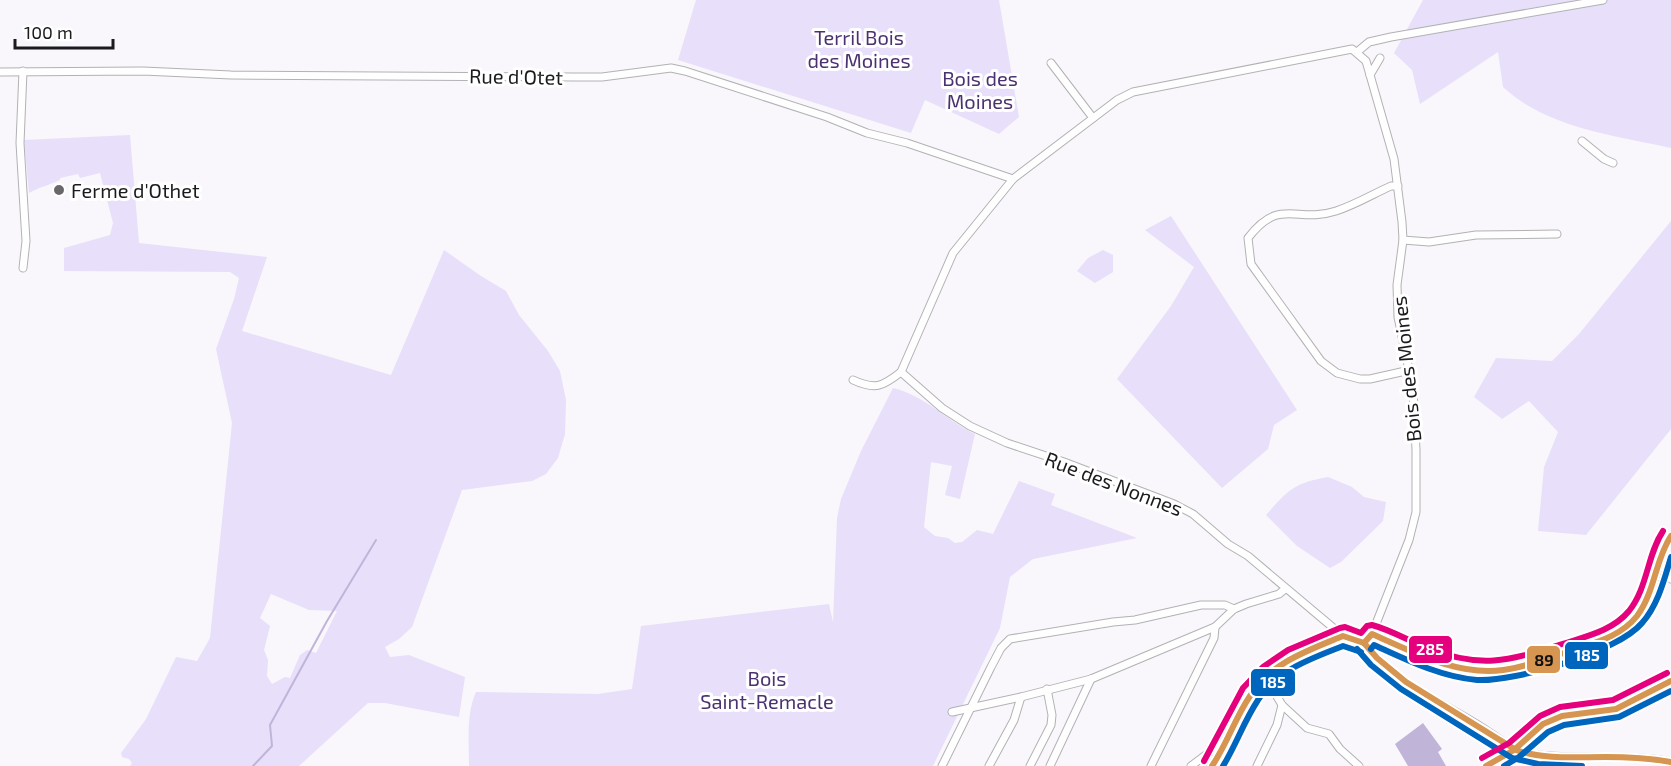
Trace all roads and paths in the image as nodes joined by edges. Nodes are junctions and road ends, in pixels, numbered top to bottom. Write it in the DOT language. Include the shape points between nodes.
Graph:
graph roads {
  1 [pos="1603,0"];
  2 [pos="1357,52"];
  3 [pos="1380,58"];
  4 [pos="1051,63"];
  5 [pos="23,71"];
  6 [pos="0,72"];
  7 [pos="1370,75"];
  8 [pos="1092,118"];
  9 [pos="1582,141"];
  10 [pos="1612,164"];
  11 [pos="1013,179"];
  12 [pos="1398,186"];
  13 [pos="1557,234"];
  14 [pos="1403,240"];
  15 [pos="23,268"];
  16 [pos="1410,370"];
  17 [pos="901,372"];
  18 [pos="853,380"];
  19 [pos="1671,536"];
  20 [pos="1660,562"];
  21 [pos="1671,579"];
  22 [pos="1285,588"];
  23 [pos="1234,609"];
  24 [pos="1215,627"];
  25 [pos="1372,634"];
  26 [pos="1343,636"];
  27 [pos="1364,643"];
  28 [pos="1264,676"];
  29 [pos="1091,679"];
  30 [pos="1671,681"];
  31 [pos="1047,689"];
  32 [pos="1021,697"];
  33 [pos="1282,705"];
  34 [pos="972,708"];
  35 [pos="952,712"];
  36 [pos="1230,737"];
  37 [pos="1514,750"];
  38 [pos="1671,762"];
  39 [pos="1643,763"];
  40 [pos="1196,765"];
  41 [pos="942,766"];
  42 [pos="990,766"];
  43 [pos="1030,766"];
  44 [pos="1050,766"];
  45 [pos="1152,766"];
  46 [pos="1212,766"];
  47 [pos="1257,766"];
  48 [pos="1359,766"];
  49 [pos="1486,766"];
  1 -- 2 [label="street" via="1391,37 1369,42"];
  2 -- 7 [label="street, Bois des Moines" via="1366,61"];
  2 -- 8 [label="street" via="1343,50 1133,92"];
  3 -- 7 [label="street"];
  4 -- 8 [label="street"];
  5 -- 6 [label="street, Rue d'Otet"];
  5 -- 11 [label="street, Rue d'Otet" via="602,77 671,68"];
  5 -- 15 [label="street"];
  7 -- 12 [label="street, Bois des Moines"];
  8 -- 11 [label="street"];
  9 -- 10 [label="street"];
  11 -- 17 [label="street" via="953,253"];
  12 -- 14 [label="street, Bois des Moines"];
  12 -- 16 [label="street" via="1337,211 1273,215 1248,238 1251,264 1321,361 1337,373 1360,379"];
  13 -- 14 [label="street" via="1476,236 1430,242"];
  14 -- 16 [label="street, Bois des Moines" via="1397,303"];
  16 -- 25 [label="street, Bois des Moines" via="1416,512"];
  17 -- 18 [label="street" via="889,382 872,387"];
  17 -- 22 [label="street, Rue des Nonnes" via="942,408 970,426 1193,514"];
  19 -- 20 [label="street" via="1662,549"];
  20 -- 21 [label="street"];
  20 -- 25 [label="street" via="1647,597 1624,628 1598,642 1527,665 1494,671 1463,669 1436,662"];
  22 -- 23 [label="street" via="1280,594"];
  22 -- 26 [label="street, Rue des Nonnes"];
  23 -- 24 [label="street"];
  23 -- 34 [label="street" via="1201,605 1135,620 1010,639 1001,648"];
  24 -- 29 [label="street"];
  24 -- 45 [label="street" via="1214,639"];
  25 -- 27 [label="street"];
  26 -- 27 [label="street"];
  26 -- 28 [label="street"];
  27 -- 37 [label="street" via="1395,675"];
  28 -- 33 [label="street"];
  28 -- 36 [label="street"];
  29 -- 31 [label="street"];
  29 -- 44 [label="street"];
  30 -- 37 [label="street" via="1616,709 1562,716 1543,724"];
  31 -- 32 [label="street"];
  31 -- 43 [label="street" via="1052,725"];
  32 -- 34 [label="street"];
  32 -- 42 [label="street" via="1014,720"];
  33 -- 47 [label="street"];
  33 -- 48 [label="street" via="1307,728 1329,734"];
  34 -- 35 [label="street"];
  34 -- 41 [label="street"];
  36 -- 40 [label="street"];
  36 -- 46 [label="street"];
  37 -- 39 [label="street" via="1538,755 1619,756"];
  37 -- 49 [label="street"];
  38 -- 39 [label="street"];
}
